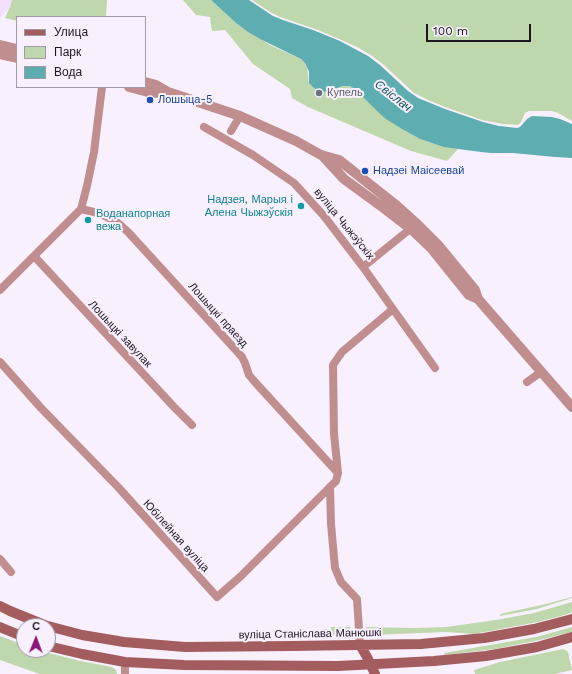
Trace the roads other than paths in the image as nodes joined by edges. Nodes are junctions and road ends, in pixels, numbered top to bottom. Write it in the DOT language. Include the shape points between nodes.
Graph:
graph roads {
  1 [pos="0,46"];
  2 [pos="16,49"];
  3 [pos="0,54"];
  4 [pos="16,58"];
  5 [pos="146,82"];
  6 [pos="102,88"];
  7 [pos="133,88"];
  8 [pos="168,92"];
  9 [pos="240,116"];
  10 [pos="204,127"];
  11 [pos="231,131"];
  12 [pos="81,209"];
  13 [pos="414,226"];
  14 [pos="34,256"];
  15 [pos="363,267"];
  16 [pos="0,290"];
  17 [pos="393,309"];
  18 [pos="0,362"];
  19 [pos="435,368"];
  20 [pos="541,372"];
  21 [pos="527,382"];
  22 [pos="572,407"];
  23 [pos="192,425"];
  24 [pos="338,473"];
  25 [pos="330,487"];
  26 [pos="0,559"];
  27 [pos="11,572"];
  28 [pos="0,606"];
  29 [pos="29,618"];
  30 [pos="572,619"];
  31 [pos="0,627"];
  32 [pos="56,628"];
  33 [pos="16,634"];
  34 [pos="572,637"];
  35 [pos="360,645"];
  36 [pos="56,648"];
  37 [pos="125,662"];
  38 [pos="338,666"];
  39 [pos="373,669"];
  40 [pos="125,674"];
  41 [pos="359,674"];
  1 -- 2 [label="street"];
  3 -- 4 [label="street"];
  5 -- 8 [label="street"];
  6 -- 12 [label="street" via="94,152"];
  7 -- 8 [label="street" via="152,93"];
  8 -- 9 [label="street"];
  9 -- 11 [label="street"];
  9 -- 13 [label="street" via="339,160 397,206"];
  10 -- 15 [label="street, вуліца Чыжэўскіх" via="253,155 294,183 324,216"];
  12 -- 14 [label="street"];
  12 -- 24 [label="street, Лошыцкі праезд" via="107,217 128,232 242,357 254,381"];
  13 -- 15 [label="street"];
  13 -- 20 [label="street" via="438,245 475,290 478,298"];
  14 -- 16 [label="street"];
  14 -- 23 [label="street, Лошыцкі завулак"];
  15 -- 17 [label="street, вуліца Чыжэўскіх"];
  17 -- 19 [label="street, вуліца Чыжэўскіх"];
  17 -- 24 [label="street" via="342,352 333,365 334,434"];
  18 -- 25 [label="street, Юбілейная вуліца" via="217,597"];
  20 -- 21 [label="street"];
  20 -- 22 [label="street"];
  24 -- 25 [label="street, Юбілейная вуліца" via="336,481"];
  25 -- 35 [label="street" via="335,568 341,582 357,599"];
  26 -- 27 [label="street"];
  28 -- 29 [label="main road, вуліца Станіслава Манюшкі"];
  30 -- 35 [label="main road, вуліца Станіслава Манюшкі" via="484,638 421,644"];
  31 -- 33 [label="main road"];
  32 -- 35 [label="main road, вуліца Станіслава Манюшкі" via="124,642 185,646"];
  34 -- 39 [label="main road" via="538,647 486,656"];
  35 -- 39 [label="main road"];
  36 -- 37 [label="main road"];
  37 -- 38 [label="main road"];
  37 -- 40 [label="street"];
  38 -- 39 [label="main road"];
  38 -- 41 [label="main road" via="350,668"];
}
